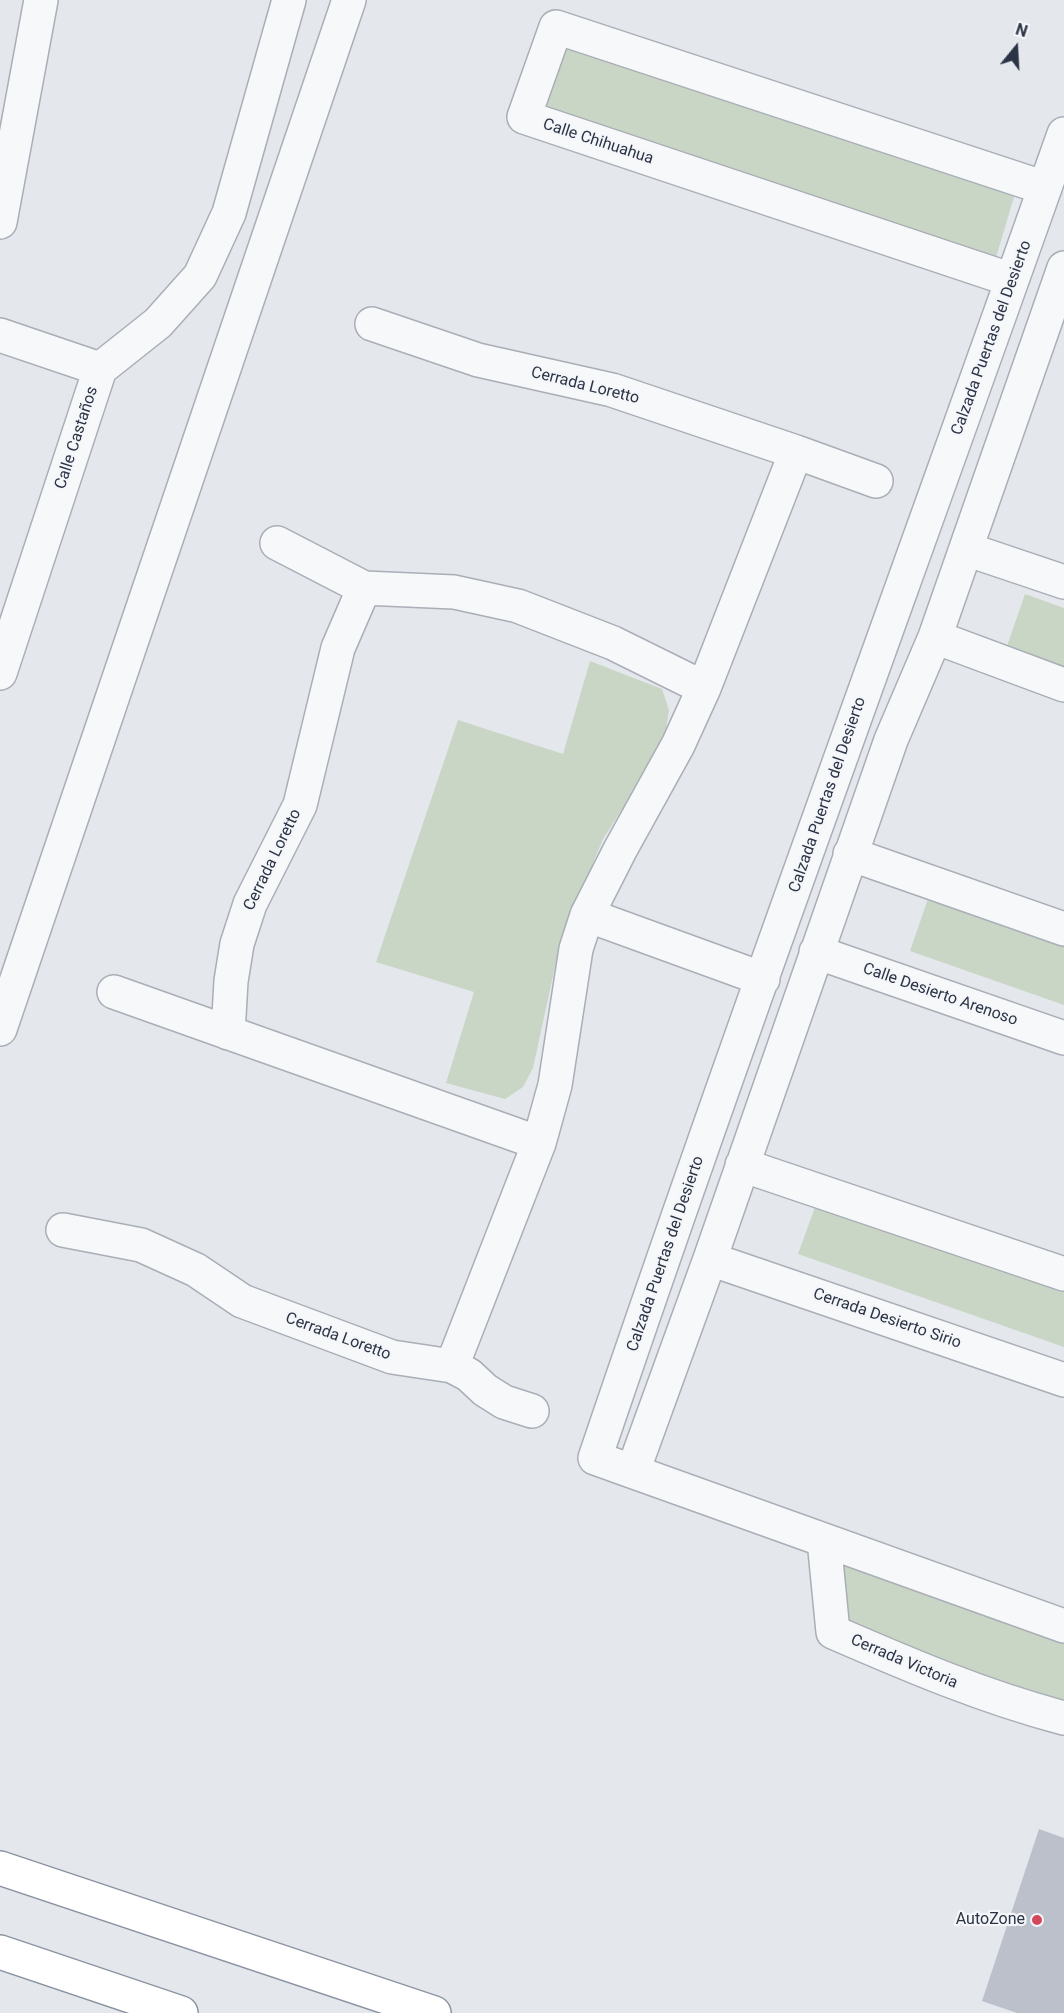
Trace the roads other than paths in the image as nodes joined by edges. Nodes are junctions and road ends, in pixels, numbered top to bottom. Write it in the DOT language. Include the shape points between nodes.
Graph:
graph roads {
  1 [pos="41,0"];
  2 [pos="289,0"];
  3 [pos="349,0"];
  4 [pos="1064,134"];
  5 [pos="1045,188"];
  6 [pos="0,222"];
  7 [pos="1064,268"];
  8 [pos="1012,280"];
  9 [pos="372,324"];
  10 [pos="0,335"];
  11 [pos="1053,336"];
  12 [pos="100,369"];
  13 [pos="960,428"];
  14 [pos="1003,444"];
  15 [pos="796,452"];
  16 [pos="876,481"];
  17 [pos="277,543"];
  18 [pos="966,549"];
  19 [pos="1064,582"];
  20 [pos="364,588"];
  21 [pos="934,637"];
  22 [pos="1,668"];
  23 [pos="1064,685"];
  24 [pos="704,688"];
  25 [pos="852,725"];
  26 [pos="891,740"];
  27 [pos="850,854"];
  28 [pos="587,915"];
  29 [pos="1064,928"];
  30 [pos="816,952"];
  31 [pos="763,979"];
  32 [pos="114,992"];
  33 [pos="0,1029"];
  34 [pos="228,1033"];
  35 [pos="1064,1038"];
  36 [pos="741,1040"];
  37 [pos="781,1054"];
  38 [pos="539,1143"];
  39 [pos="742,1165"];
  40 [pos="63,1230"];
  41 [pos="710,1259"];
  42 [pos="1064,1274"];
  43 [pos="637,1333"];
  44 [pos="678,1346"];
  45 [pos="452,1366"];
  46 [pos="1064,1380"];
  47 [pos="532,1411"];
  48 [pos="633,1471"];
  49 [pos="824,1540"];
  50 [pos="1064,1626"];
  51 [pos="1064,1718"];
  52 [pos="0,1868"];
  53 [pos="0,1952"];
  54 [pos="406,2007"];
  55 [pos="180,2013"];
  56 [pos="434,2013"];
  1 -- 6 [label="street"];
  2 -- 12 [label="street, Calle Castaños" via="229,213 200,276 158,323"];
  3 -- 33 [label="street"];
  4 -- 5 [label="street, Calzada Puertas del Desierto"];
  5 -- 8 [label="street, Calzada Puertas del Desierto"];
  5 -- 8 [label="street, Calle Chihuahua" via="556,27 524,117"];
  7 -- 11 [label="street"];
  8 -- 13 [label="street, Calzada Puertas del Desierto"];
  9 -- 15 [label="street, Cerrada Loretto" via="478,360 612,390"];
  10 -- 12 [label="street"];
  11 -- 14 [label="street"];
  12 -- 22 [label="street, Calle Castaños"];
  13 -- 14 [label="street"];
  13 -- 25 [label="street, Calzada Puertas del Desierto"];
  14 -- 18 [label="street"];
  15 -- 16 [label="street, Cerrada Loretto"];
  15 -- 24 [label="street"];
  17 -- 20 [label="street"];
  18 -- 19 [label="street"];
  18 -- 21 [label="street"];
  20 -- 24 [label="street" via="454,592 518,606 613,643"];
  20 -- 34 [label="street, Cerrada Loretto" via="338,648 300,805 250,903 237,944"];
  21 -- 23 [label="street"];
  21 -- 26 [label="street"];
  24 -- 28 [label="street" via="678,745"];
  25 -- 26 [label="street"];
  25 -- 31 [label="street, Calzada Puertas del Desierto"];
  26 -- 27 [label="street"];
  27 -- 29 [label="street"];
  27 -- 30 [label="street"];
  28 -- 31 [label="street"];
  28 -- 38 [label="street" via="576,949 555,1085"];
  30 -- 35 [label="street, Calle Desierto Arenoso"];
  30 -- 37 [label="street"];
  31 -- 36 [label="street, Calzada Puertas del Desierto"];
  32 -- 34 [label="street"];
  34 -- 38 [label="street"];
  36 -- 37 [label="street"];
  36 -- 43 [label="street, Calzada Puertas del Desierto"];
  37 -- 39 [label="street"];
  38 -- 45 [label="street"];
  39 -- 41 [label="street"];
  39 -- 42 [label="street"];
  40 -- 45 [label="street, Cerrada Loretto" via="141,1245 196,1270 242,1301 392,1357"];
  41 -- 44 [label="street"];
  41 -- 46 [label="street, Cerrada Desierto Sirio"];
  43 -- 44 [label="street"];
  43 -- 48 [label="street, Calzada Puertas del Desierto" via="595,1458"];
  44 -- 48 [label="street"];
  45 -- 47 [label="street, Cerrada Loretto" via="504,1402"];
  48 -- 49 [label="street"];
  49 -- 50 [label="street"];
  49 -- 51 [label="street, Cerrada Victoria" via="833,1632 972,1690"];
  52 -- 54 [label="highway"];
  53 -- 55 [label="highway"];
  54 -- 56 [label="highway"];
}
